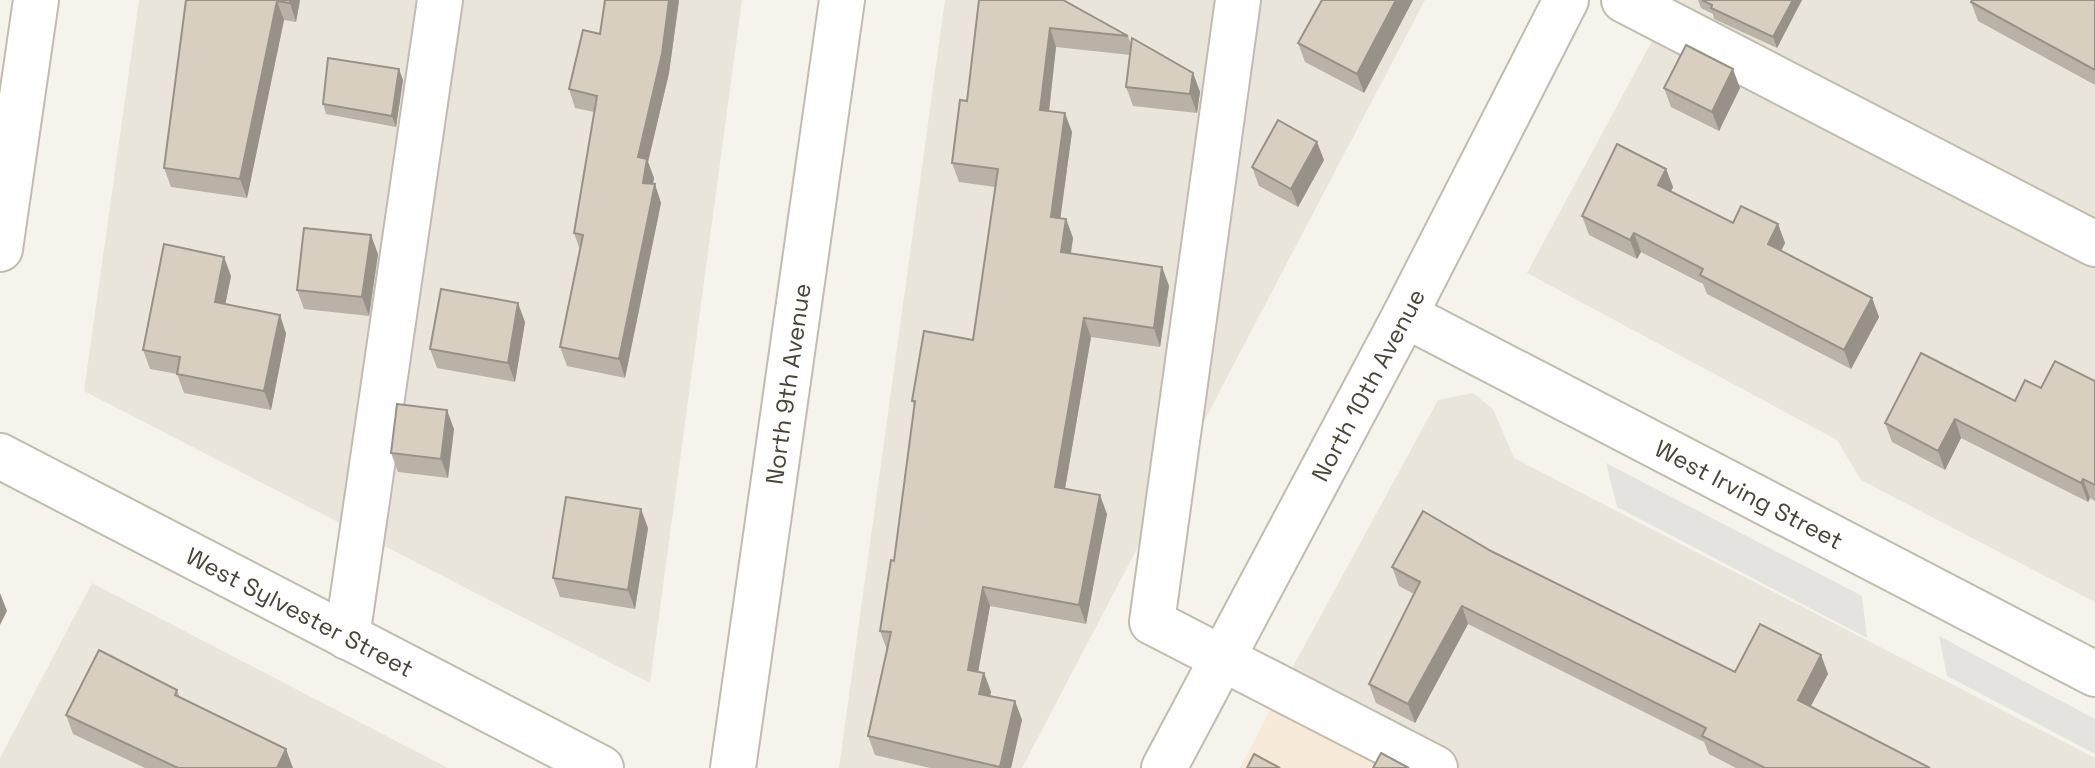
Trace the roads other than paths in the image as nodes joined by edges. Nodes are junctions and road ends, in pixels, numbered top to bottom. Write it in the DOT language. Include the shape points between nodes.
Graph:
graph roads {
  1 [pos="36,0"];
  2 [pos="440,0"];
  3 [pos="842,0"];
  4 [pos="1238,0"];
  5 [pos="1566,0"];
  6 [pos="1624,0"];
  7 [pos="2095,244"];
  8 [pos="0,249"];
  9 [pos="1405,315"];
  10 [pos="0,456"];
  11 [pos="347,637"];
  12 [pos="1222,659"];
  13 [pos="2095,674"];
  14 [pos="601,768"];
  15 [pos="733,768"];
  16 [pos="1164,768"];
  17 [pos="1435,768"];
  1 -- 8 [label="street"];
  2 -- 11 [label="street"];
  3 -- 15 [label="street, North 9th Avenue"];
  4 -- 12 [label="street" via="1152,622"];
  5 -- 9 [label="street, North 10th Avenue"];
  6 -- 7 [label="street"];
  9 -- 12 [label="street, North 10th Avenue"];
  9 -- 13 [label="street, West Irving Street"];
  10 -- 11 [label="street, West Sylvester Street"];
  11 -- 14 [label="street, West Sylvester Street"];
  12 -- 16 [label="street, North 10th Avenue"];
  12 -- 17 [label="street"];
}
